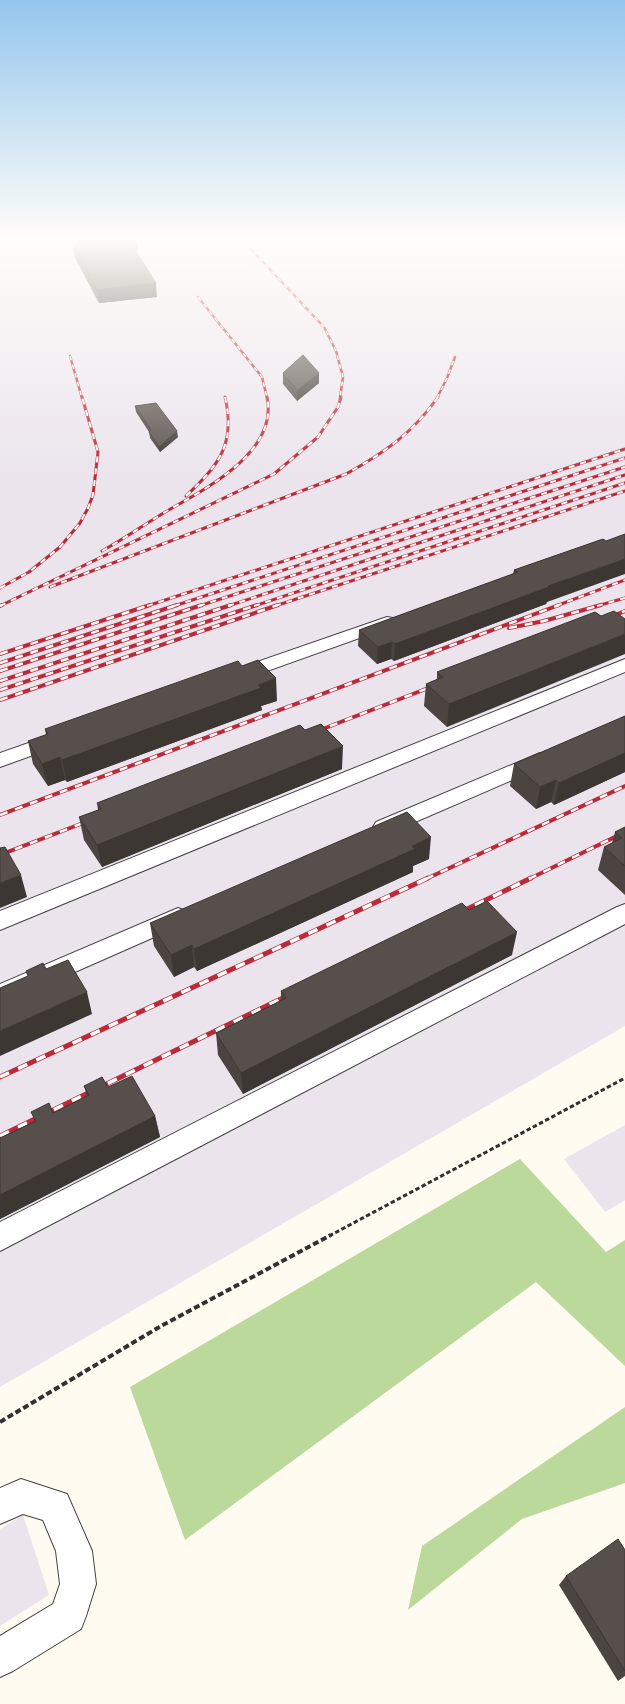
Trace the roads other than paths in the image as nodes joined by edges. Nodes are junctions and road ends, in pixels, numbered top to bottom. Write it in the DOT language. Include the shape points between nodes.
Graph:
graph roads {
  1 [pos="399,618"];
  2 [pos="625,665"];
  3 [pos="218,682"];
  4 [pos="75,733"];
  5 [pos="560,751"];
  6 [pos="0,760"];
  7 [pos="363,836"];
  8 [pos="196,909"];
  9 [pos="625,913"];
  10 [pos="0,921"];
  11 [pos="0,995"];
  12 [pos="0,1237"];
  13 [pos="0,1507"];
  14 [pos="0,1658"];
  1 -- 3 [label="lane"];
  2 -- 10 [label="lane"];
  4 -- 6 [label="lane"];
  5 -- 7 [label="lane"];
  8 -- 11 [label="lane"];
  9 -- 12 [label="lane"];
  13 -- 14 [label="lane" via="21,1496 55,1506 74,1551 78,1584 68,1616"];
}
